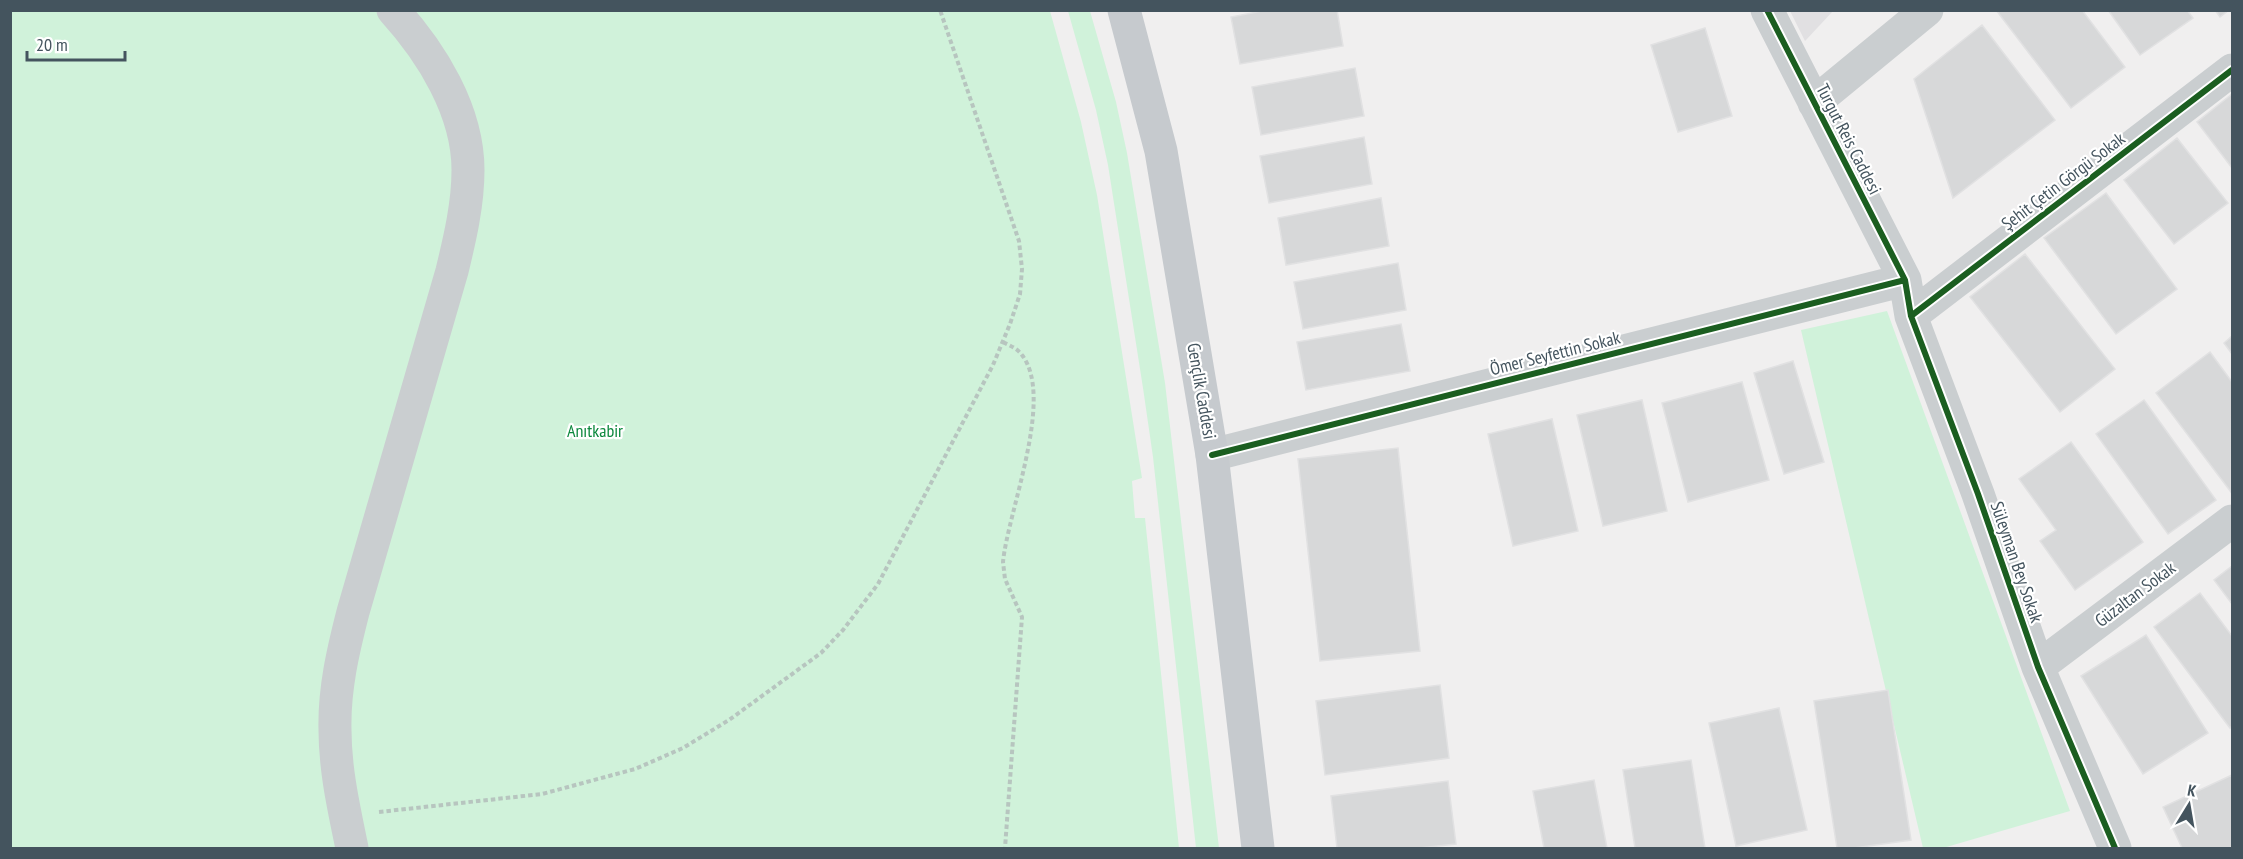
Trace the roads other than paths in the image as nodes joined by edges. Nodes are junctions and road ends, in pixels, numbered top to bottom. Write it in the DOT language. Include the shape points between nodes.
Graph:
graph roads {
  1 [pos="393,10"];
  2 [pos="1124,10"];
  3 [pos="1767,10"];
  4 [pos="1927,10"];
  5 [pos="1892,25"];
  6 [pos="2232,70"];
  7 [pos="1814,103"];
  8 [pos="1905,280"];
  9 [pos="1911,316"];
  10 [pos="1212,455"];
  11 [pos="2232,521"];
  12 [pos="2037,667"];
  13 [pos="2109,847"];
  14 [pos="352,849"];
  15 [pos="1258,849"];
  1 -- 14 [label="street" via="444,83 461,123 468,170 461,235 452,271 341,658 334,729"];
  2 -- 10 [label="main road, Gençlik Caddesi" via="1161,151"];
  3 -- 7 [label="street, Turgut Reis Caddesi"];
  4 -- 5 [label="street"];
  5 -- 7 [label="street"];
  6 -- 9 [label="street, Şehit Çetin Görgü Sokak"];
  7 -- 8 [label="street, Turgut Reis Caddesi"];
  8 -- 9 [label="street, Süleyman Bey Sokak"];
  8 -- 10 [label="street, Ömer Seyfettin Sokak"];
  9 -- 12 [label="street, Süleyman Bey Sokak"];
  10 -- 15 [label="main road, Gençlik Caddesi"];
  11 -- 12 [label="street, Güzaltan Sokak"];
  12 -- 13 [label="street, Süleyman Bey Sokak"];
}
